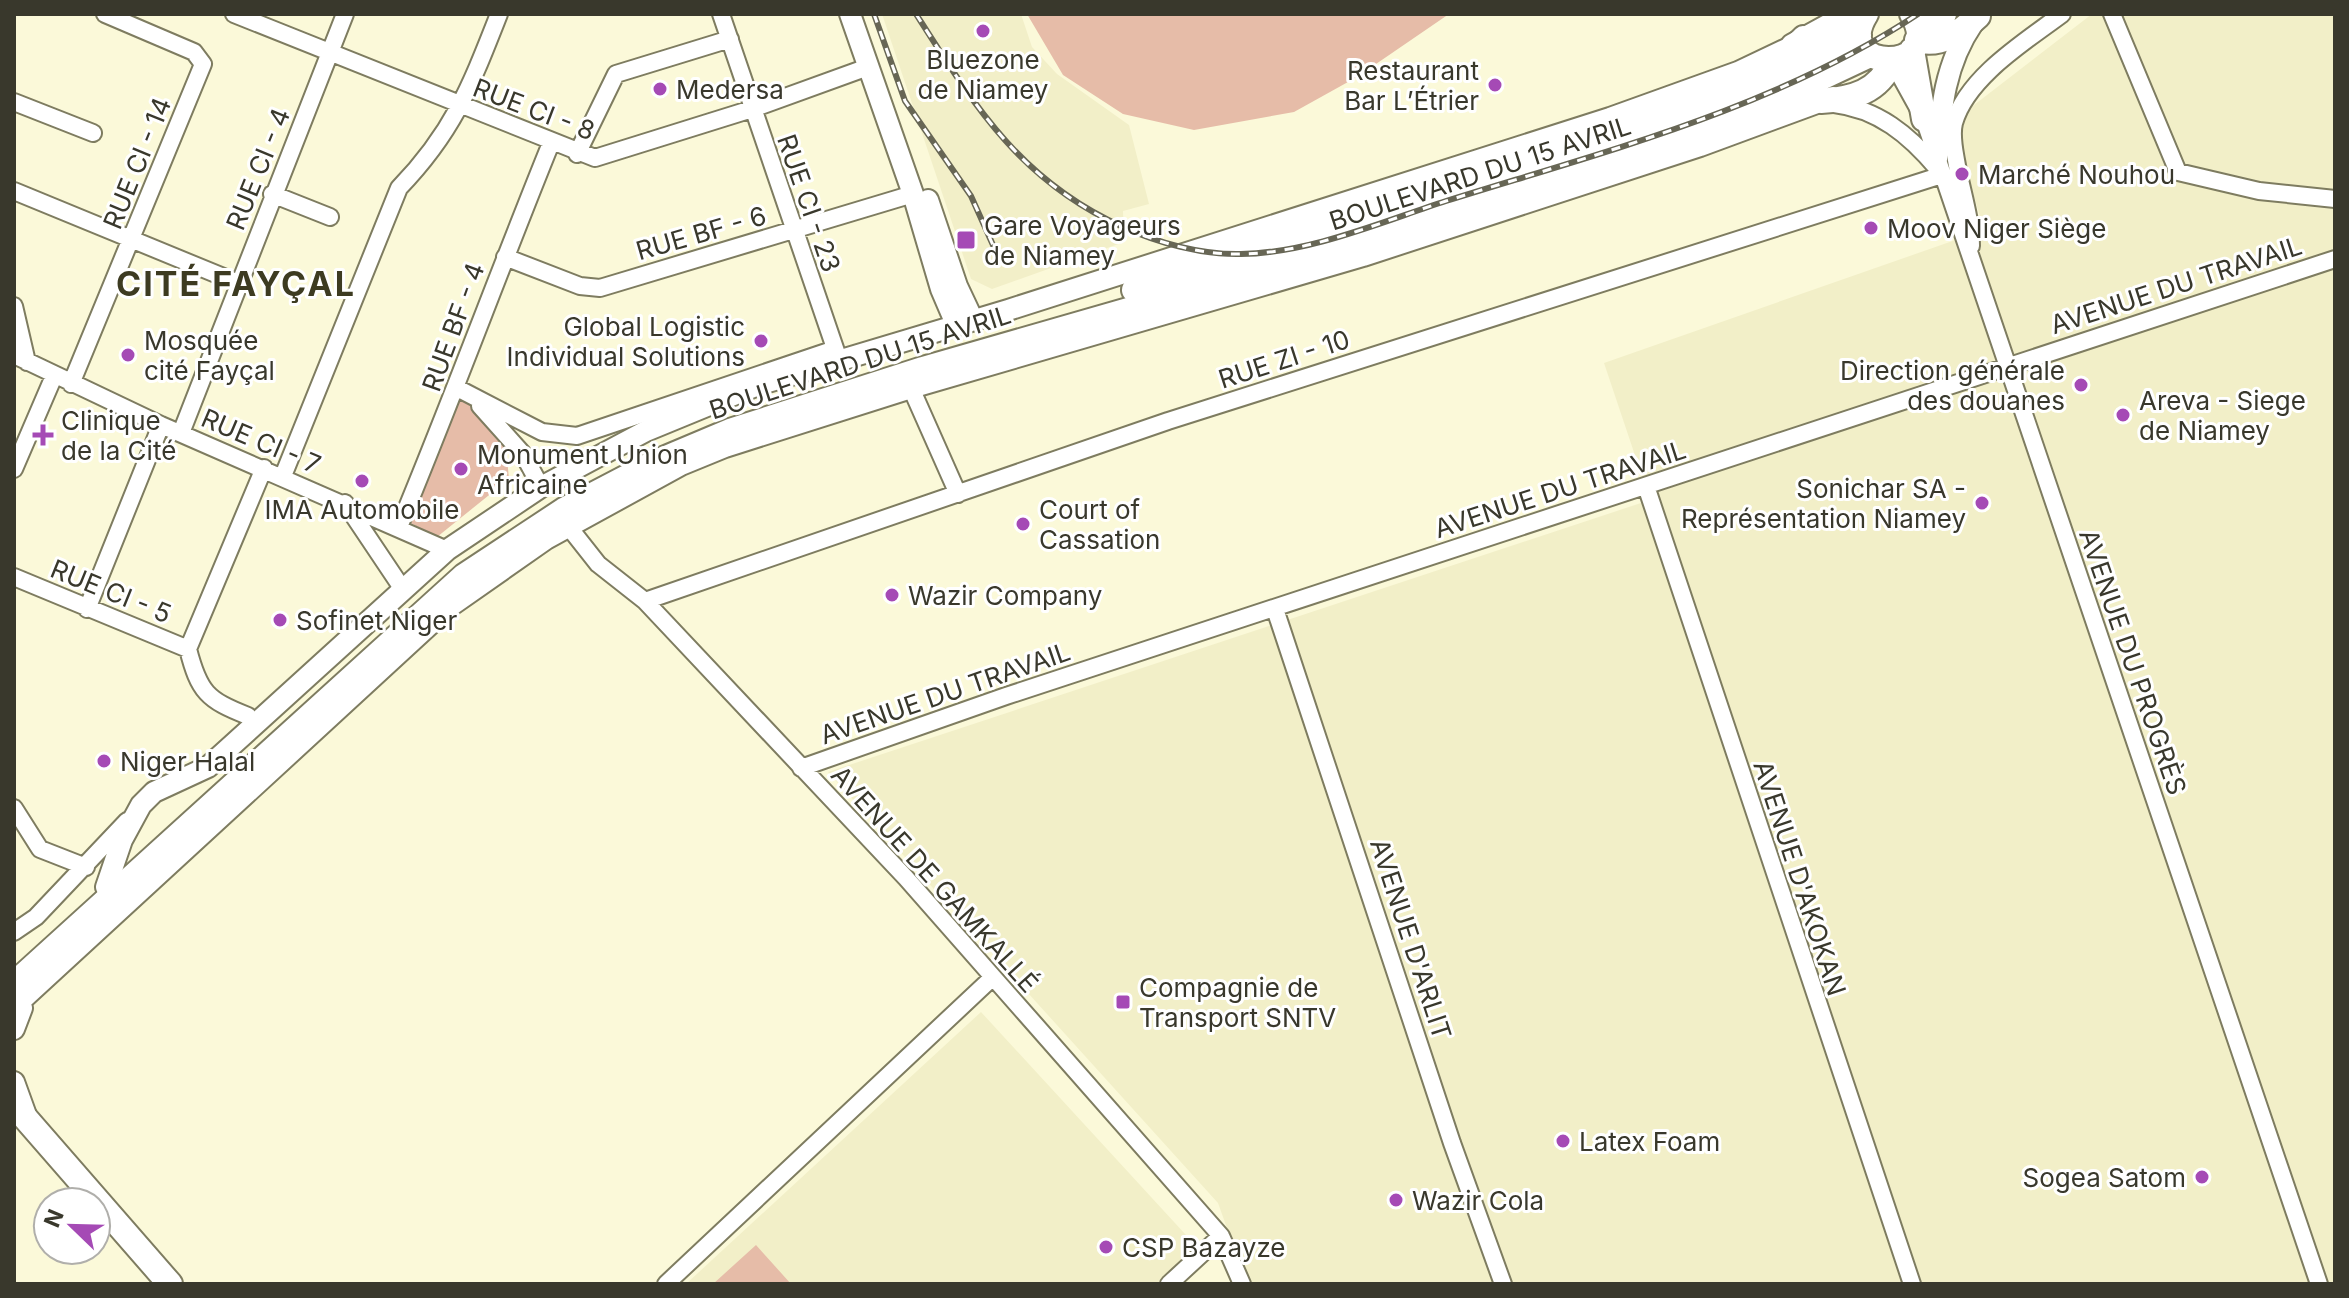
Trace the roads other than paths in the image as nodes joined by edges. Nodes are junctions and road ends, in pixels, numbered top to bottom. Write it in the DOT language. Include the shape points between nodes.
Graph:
graph roads {
  1 [pos="105,14"];
  2 [pos="234,14"];
  3 [pos="345,14"];
  4 [pos="499,14"];
  5 [pos="721,14"];
  6 [pos="850,14"];
  7 [pos="864,14"];
  8 [pos="1831,14"];
  9 [pos="1944,14"];
  10 [pos="2062,14"];
  11 [pos="2112,14"];
  12 [pos="1975,21"];
  13 [pos="730,39"];
  14 [pos="1891,39"];
  15 [pos="1793,46"];
  16 [pos="331,54"];
  17 [pos="868,67"];
  18 [pos="14,102"];
  19 [pos="1819,102"];
  20 [pos="462,107"];
  21 [pos="752,109"];
  22 [pos="1924,119"];
  23 [pos="93,133"];
  24 [pos="551,143"];
  25 [pos="577,154"];
  26 [pos="1940,169"];
  27 [pos="14,191"];
  28 [pos="272,194"];
  29 [pos="913,194"];
  30 [pos="2335,199"];
  31 [pos="330,217"];
  32 [pos="793,231"];
  33 [pos="132,237"];
  34 [pos="505,257"];
  35 [pos="2335,259"];
  36 [pos="1971,260"];
  37 [pos="942,266"];
  38 [pos="238,283"];
  39 [pos="949,288"];
  40 [pos="14,306"];
  41 [pos="1008,310"];
  42 [pos="965,322"];
  43 [pos="921,336"];
  44 [pos="837,355"];
  45 [pos="21,359"];
  46 [pos="2007,365"];
  47 [pos="54,376"];
  48 [pos="71,384"];
  49 [pos="457,388"];
  50 [pos="911,388"];
  51 [pos="161,425"];
  52 [pos="181,433"];
  53 [pos="264,468"];
  54 [pos="14,469"];
  55 [pos="283,476"];
  56 [pos="1646,486"];
  57 [pos="541,487"];
  58 [pos="958,494"];
  59 [pos="345,503"];
  60 [pos="568,526"];
  61 [pos="399,527"];
  62 [pos="447,550"];
  63 [pos="14,577"];
  64 [pos="402,588"];
  65 [pos="645,601"];
  66 [pos="87,609"];
  67 [pos="1275,609"];
  68 [pos="188,649"];
  69 [pos="248,716"];
  70 [pos="801,768"];
  71 [pos="141,805"];
  72 [pos="14,808"];
  73 [pos="86,867"];
  74 [pos="106,887"];
  75 [pos="14,932"];
  76 [pos="31,972"];
  77 [pos="993,977"];
  78 [pos="14,984"];
  79 [pos="17,1011"];
  80 [pos="14,1029"];
  81 [pos="14,1082"];
  82 [pos="18,1117"];
  83 [pos="68,1186"];
  84 [pos="1221,1236"];
  85 [pos="112,1240"];
  86 [pos="150,1284"];
  87 [pos="170,1284"];
  88 [pos="666,1284"];
  89 [pos="1169,1284"];
  90 [pos="1242,1284"];
  91 [pos="1503,1284"];
  92 [pos="1912,1284"];
  93 [pos="2319,1284"];
  1 -- 33 [label="street, RUE CI - 14" via="194,52 203,64"];
  2 -- 16 [label="street, RUE CI - 8"];
  3 -- 16 [label="street, RUE CI - 4"];
  4 -- 20 [label="street"];
  5 -- 13 [label="street, RUE CI - 23"];
  6 -- 17 [label="main road"];
  7 -- 37 [label="main road"];
  8 -- 15 [label="main road, BOULEVARD DU 15 AVRIL"];
  9 -- 14 [label="highway, BOULEVARD DU 15 AVRIL"];
  10 -- 36 [label="street" via="1986,75 1954,121 1956,163 1971,227"];
  11 -- 30 [label="street" via="2178,172 2259,191"];
  12 -- 14 [label="highway" via="1932,42"];
  12 -- 26 [label="main road" via="1945,86"];
  13 -- 21 [label="street, RUE CI - 23"];
  13 -- 25 [label="street" via="616,74"];
  14 -- 15 [label="highway" via="1835,23"];
  14 -- 19 [label="highway" via="1883,78 1864,93"];
  14 -- 22 [label="highway"];
  14 -- 74 [label="highway, BOULEVARD DU 15 AVRIL" via="1654,123 685,432 529,513 438,576"];
  14 -- 76 [label="highway, BOULEVARD DU 15 AVRIL" via="1741,115 1643,151 923,369 730,431 654,463 564,510 464,576"];
  15 -- 41 [label="main road, BOULEVARD DU 15 AVRIL" via="1738,72 1610,118"];
  16 -- 20 [label="street, RUE CI - 8"];
  16 -- 28 [label="street, RUE CI - 4"];
  17 -- 21 [label="street, RUE CI - 8"];
  17 -- 29 [label="main road"];
  18 -- 23 [label="street"];
  19 -- 26 [label="street" via="1881,118 1908,136"];
  19 -- 50 [label="main road, BOULEVARD DU 15 AVRIL" via="1363,256"];
  20 -- 24 [label="street, RUE CI - 8"];
  20 -- 55 [label="street" via="399,188"];
  21 -- 25 [label="street, RUE CI - 8" via="602,157"];
  21 -- 32 [label="street, RUE CI - 23"];
  22 -- 26 [label="street, AVENUE DU PROGRÈS"];
  24 -- 25 [label="street, RUE CI - 8"];
  24 -- 34 [label="street, RUE BF - 4"];
  26 -- 36 [label="street, AVENUE DU PROGRÈS"];
  26 -- 58 [label="street, RUE ZI - 10"];
  27 -- 33 [label="street"];
  28 -- 31 [label="street"];
  28 -- 38 [label="street, RUE CI - 4"];
  29 -- 32 [label="street, RUE BF - 6"];
  29 -- 37 [label="main road"];
  32 -- 34 [label="street, RUE BF - 6" via="600,288 580,286"];
  32 -- 44 [label="street, RUE CI - 23"];
  33 -- 38 [label="street"];
  33 -- 48 [label="street, RUE CI - 14"];
  34 -- 49 [label="street, RUE BF - 4"];
  35 -- 46 [label="street, AVENUE DU TRAVAIL"];
  36 -- 46 [label="street, AVENUE DU PROGRÈS"];
  37 -- 39 [label="main road"];
  38 -- 52 [label="street, RUE CI - 4"];
  39 -- 41 [label="main road"];
  39 -- 42 [label="main road"];
  39 -- 43 [label="main road"];
  40 -- 45 [label="street"];
  41 -- 42 [label="main road, BOULEVARD DU 15 AVRIL"];
  42 -- 43 [label="main road, BOULEVARD DU 15 AVRIL"];
  43 -- 44 [label="main road, BOULEVARD DU 15 AVRIL"];
  44 -- 49 [label="street" via="577,436 542,432"];
  44 -- 57 [label="main road, BOULEVARD DU 15 AVRIL" via="692,410"];
  45 -- 47 [label="street, RUE CI - 7"];
  46 -- 56 [label="street, AVENUE DU TRAVAIL"];
  46 -- 93 [label="street, AVENUE DU PROGRÈS"];
  47 -- 48 [label="street, RUE CI - 7"];
  47 -- 54 [label="street"];
  48 -- 51 [label="street, RUE CI - 7"];
  49 -- 57 [label="street" via="489,413 523,454"];
  49 -- 61 [label="street, RUE BF - 4"];
  50 -- 58 [label="street"];
  50 -- 60 [label="main road, BOULEVARD DU 15 AVRIL" via="681,465"];
  51 -- 52 [label="street, RUE CI - 7"];
  51 -- 66 [label="street"];
  52 -- 53 [label="street, RUE CI - 7"];
  53 -- 55 [label="street, RUE CI - 7"];
  53 -- 68 [label="street"];
  55 -- 59 [label="street, RUE CI - 7"];
  56 -- 67 [label="street, AVENUE DU TRAVAIL"];
  56 -- 92 [label="street, AVENUE D'AKOKAN"];
  57 -- 62 [label="main road, BOULEVARD DU 15 AVRIL"];
  58 -- 65 [label="street, RUE ZI - 10"];
  59 -- 61 [label="street, RUE CI - 7"];
  59 -- 64 [label="street"];
  60 -- 65 [label="street, AVENUE DE GAMKALLÉ" via="598,564"];
  60 -- 76 [label="main road, BOULEVARD DU 15 AVRIL" via="508,563 438,617"];
  61 -- 62 [label="street, RUE CI - 7"];
  62 -- 64 [label="main road, BOULEVARD DU 15 AVRIL"];
  63 -- 66 [label="street, RUE CI - 5"];
  64 -- 71 [label="main road, BOULEVARD DU 15 AVRIL" via="208,767 168,784"];
  65 -- 70 [label="street, AVENUE DE GAMKALLÉ"];
  66 -- 68 [label="street, RUE CI - 5"];
  67 -- 70 [label="street, AVENUE DU TRAVAIL"];
  67 -- 91 [label="street, AVENUE D'ARLIT"];
  68 -- 69 [label="street, RUE CI - 5" via="204,691 216,703"];
  70 -- 77 [label="street, AVENUE DE GAMKALLÉ"];
  71 -- 73 [label="street"];
  71 -- 74 [label="main road, BOULEVARD DU 15 AVRIL"];
  72 -- 73 [label="street" via="40,849"];
  73 -- 75 [label="street"];
  74 -- 76 [label="highway, BOULEVARD DU 15 AVRIL"];
  76 -- 78 [label="highway, BOULEVARD DU 15 AVRIL"];
  76 -- 79 [label="main road, BOULEVARD DU 15 AVRIL"];
  77 -- 84 [label="street, AVENUE DE GAMKALLÉ"];
  77 -- 88 [label="street"];
  79 -- 80 [label="main road, BOULEVARD DU 15 AVRIL"];
  81 -- 82 [label="main road"];
  82 -- 83 [label="highway"];
  82 -- 87 [label="highway"];
  84 -- 89 [label="street"];
  84 -- 90 [label="street, AVENUE DE GAMKALLÉ"];
  85 -- 86 [label="highway"];
}
